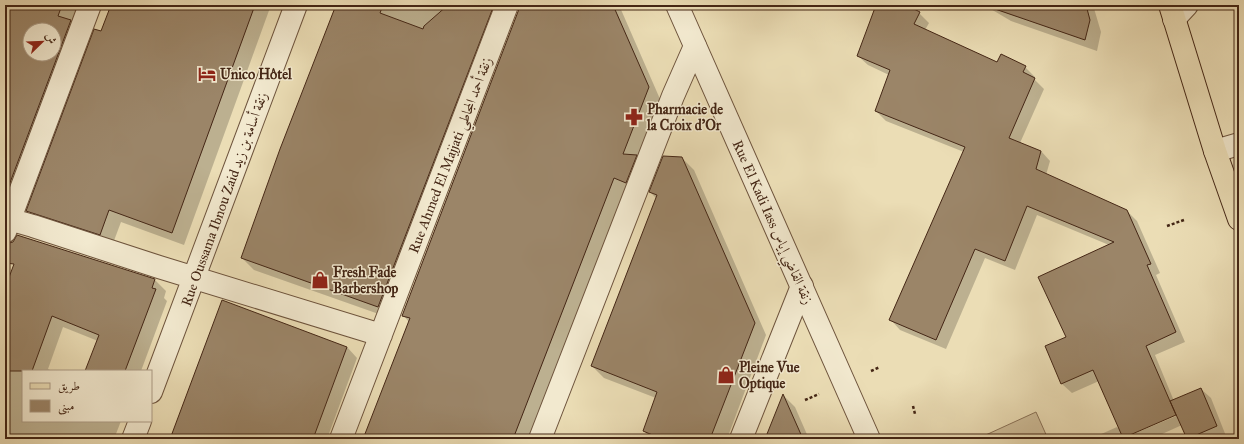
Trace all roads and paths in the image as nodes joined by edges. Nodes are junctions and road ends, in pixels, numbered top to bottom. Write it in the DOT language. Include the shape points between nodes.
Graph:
graph roads {
  1 [pos="90,5"];
  2 [pos="296,5"];
  3 [pos="507,5"];
  4 [pos="677,5"];
  5 [pos="1177,10"];
  6 [pos="695,46"];
  7 [pos="1239,144"];
  8 [pos="1216,150"];
  9 [pos="1239,219"];
  10 [pos="1184,220"];
  11 [pos="7,223"];
  12 [pos="1167,226"];
  13 [pos="194,277"];
  14 [pos="802,286"];
  15 [pos="381,334"];
  16 [pos="880,367"];
  17 [pos="871,371"];
  18 [pos="152,389"];
  19 [pos="821,393"];
  20 [pos="805,400"];
  21 [pos="913,406"];
  22 [pos="915,414"];
  23 [pos="140,422"];
  24 [pos="133,439"];
  25 [pos="342,439"];
  26 [pos="540,439"];
  27 [pos="741,439"];
  28 [pos="869,439"];
  1 -- 11 [label="street"];
  2 -- 13 [label="street, Rue Oussama Ibnou Zaid زنقة أسامة بن زيد"];
  3 -- 15 [label="street, Rue Ahmed El Majjati زنقة أحمد المجاطي"];
  4 -- 6 [label="street, Rue El Kadi Iass زنقة القاضي إياس"];
  5 -- 8 [label="main road"];
  6 -- 14 [label="street, Rue El Kadi Iass زنقة القاضي إياس"];
  6 -- 26 [label="street" via="673,96"];
  7 -- 8 [label="street"];
  8 -- 9 [label="main road"];
  10 -- 12 [label="path"];
  11 -- 13 [label="street"];
  13 -- 15 [label="street"];
  13 -- 18 [label="street, Rue Oussama Ibnou Zaid زنقة أسامة بن زيد"];
  14 -- 27 [label="street"];
  14 -- 28 [label="street, Rue El Kadi Iass زنقة القاضي إياس"];
  15 -- 25 [label="street, Rue Ahmed El Majjati زنقة أحمد المجاطي"];
  16 -- 17 [label="path"];
  19 -- 20 [label="path"];
  21 -- 22 [label="path"];
  23 -- 24 [label="street"];
}
